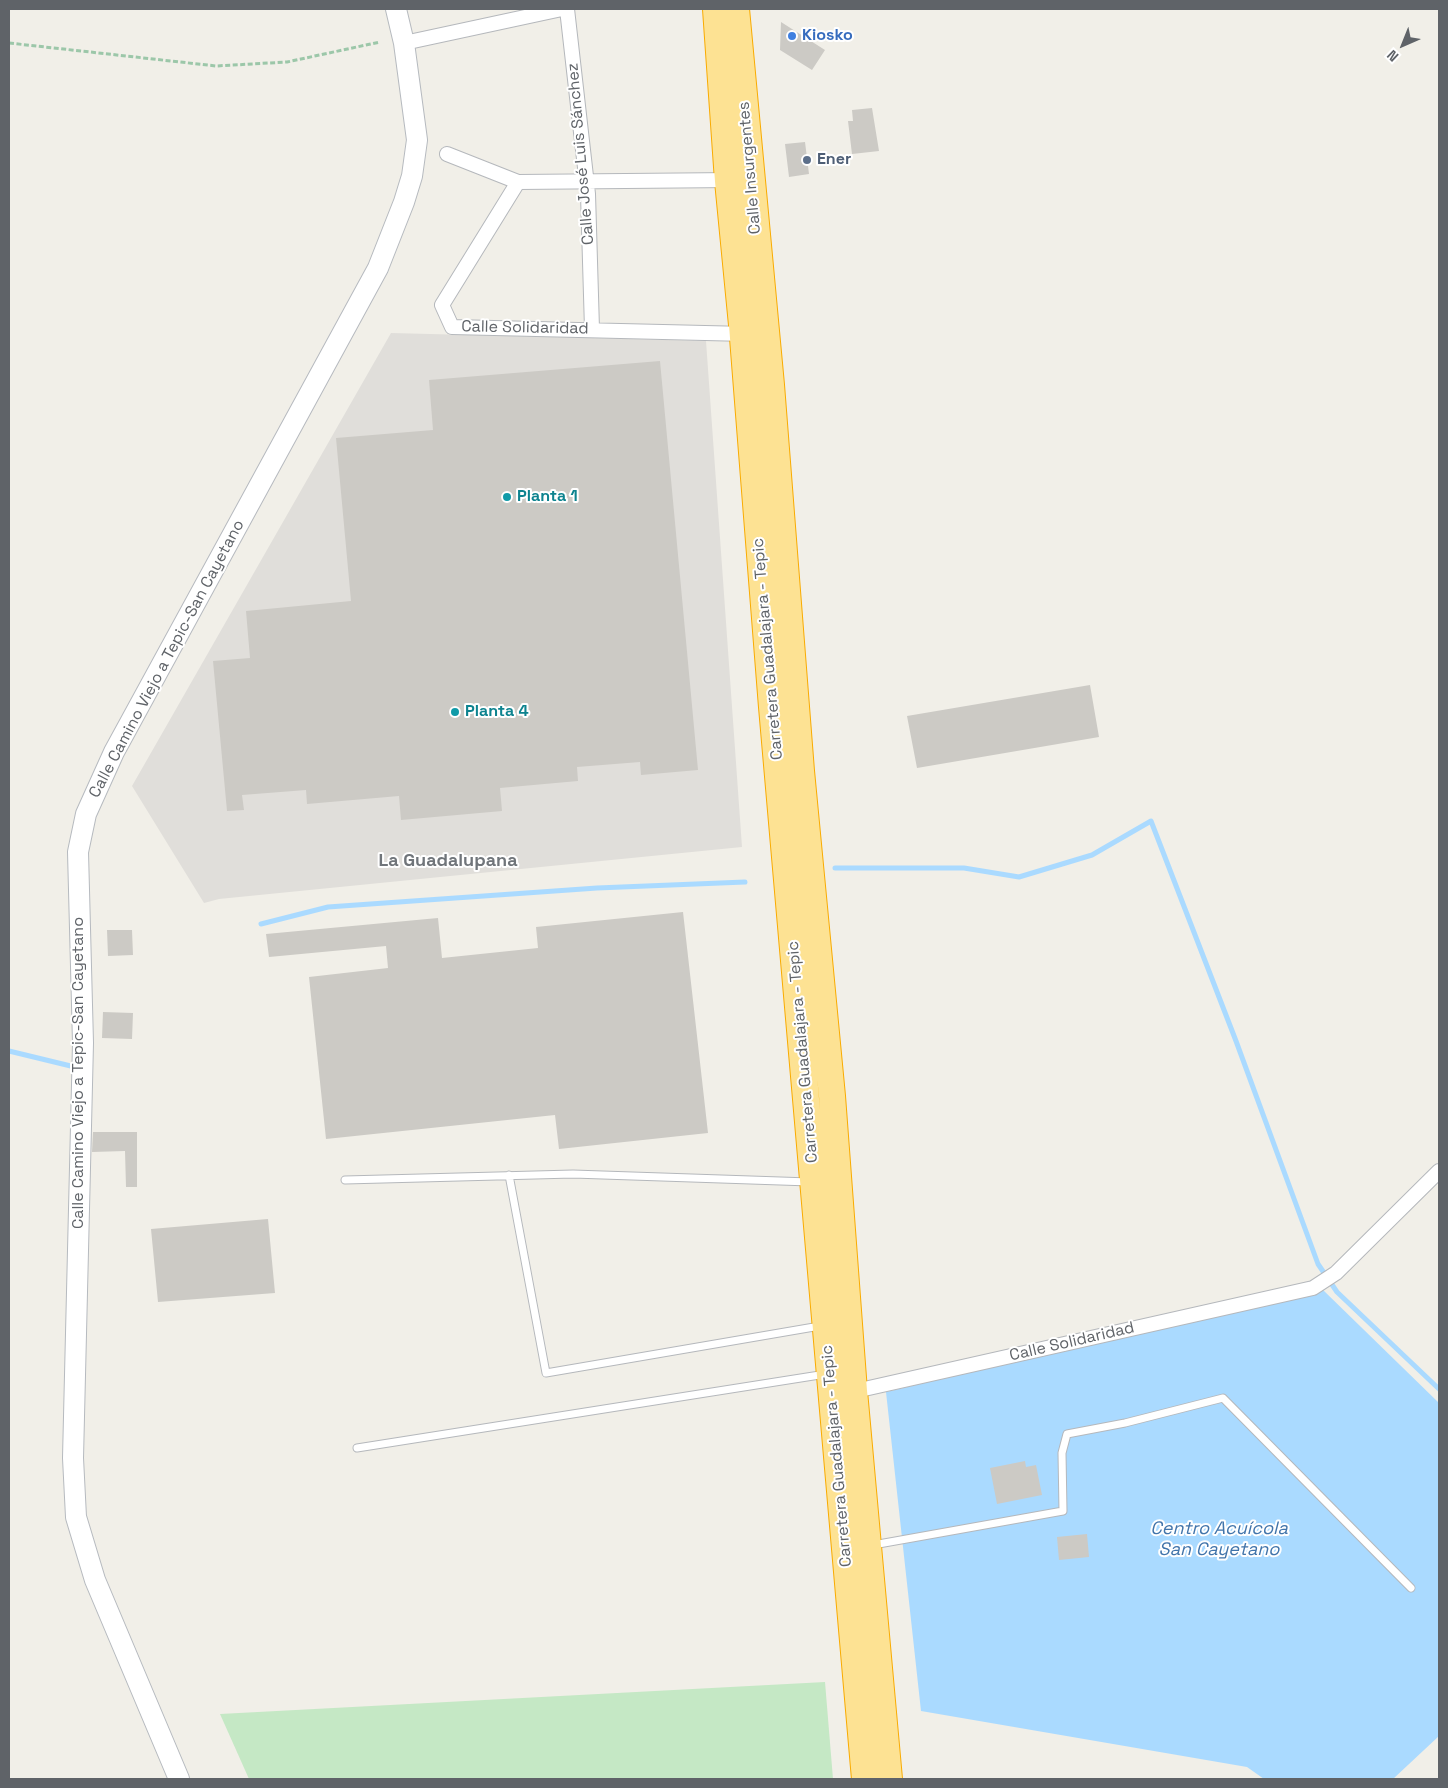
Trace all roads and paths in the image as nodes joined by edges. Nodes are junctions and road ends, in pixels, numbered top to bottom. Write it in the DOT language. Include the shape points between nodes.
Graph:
graph roads {
  1 [pos="396,9"];
  2 [pos="562,9"];
  3 [pos="568,9"];
  4 [pos="716,9"];
  5 [pos="736,9"];
  6 [pos="513,14"];
  7 [pos="380,42"];
  8 [pos="9,43"];
  9 [pos="404,43"];
  10 [pos="447,154"];
  11 [pos="740,180"];
  12 [pos="518,182"];
  13 [pos="586,182"];
  14 [pos="592,329"];
  15 [pos="754,330"];
  16 [pos="790,771"];
  17 [pos="1439,1171"];
  18 [pos="510,1174"];
  19 [pos="345,1180"];
  20 [pos="814,1182"];
  21 [pos="825,1325"];
  22 [pos="838,1387"];
  23 [pos="357,1448"];
  24 [pos="868,1545"];
  25 [pos="1411,1588"];
  26 [pos="179,1779"];
  27 [pos="865,1779"];
  28 [pos="889,1779"];
  1 -- 9 [label="street, Calle Camino Viejo a Tepic-San Cayetano"];
  2 -- 6 [label="street"];
  3 -- 13 [label="street, Calle José Luis Sánchez"];
  4 -- 11 [label="highway, Calle Insurgentes"];
  5 -- 11 [label="highway, Calle Insurgentes"];
  6 -- 9 [label="street"];
  7 -- 8 [label="path" via="287,62 216,66"];
  9 -- 26 [label="street, Calle Camino Viejo a Tepic-San Cayetano" via="417,140 412,176 394,229 378,268 114,752 86,814 78,852 83,1043 73,1458 76,1518 95,1580"];
  10 -- 12 [label="street"];
  11 -- 13 [label="street"];
  11 -- 15 [label="highway, Calle Insurgentes"];
  12 -- 13 [label="street"];
  12 -- 14 [label="street, Calle Solidaridad" via="442,305 452,327"];
  13 -- 14 [label="street, Calle José Luis Sánchez"];
  14 -- 15 [label="street, Calle Solidaridad"];
  15 -- 16 [label="highway, Carretera Guadalajara - Tepic"];
  16 -- 20 [label="highway, Carretera Guadalajara - Tepic"];
  16 -- 22 [label="highway, Carretera Guadalajara - Tepic" via="832,1096"];
  17 -- 22 [label="street, Calle Solidaridad" via="1336,1273 1313,1288"];
  18 -- 19 [label="lane"];
  18 -- 20 [label="lane"];
  18 -- 21 [label="lane" via="546,1373"];
  20 -- 21 [label="highway, Carretera Guadalajara - Tepic"];
  21 -- 22 [label="highway, Carretera Guadalajara - Tepic"];
  22 -- 23 [label="lane"];
  22 -- 24 [label="highway, Carretera Guadalajara - Tepic"];
  22 -- 27 [label="highway, Carretera Guadalajara - Tepic"];
  24 -- 25 [label="lane" via="1063,1511 1062,1453 1067,1434 1223,1398"];
  24 -- 28 [label="highway, Carretera Guadalajara - Tepic"];
}
